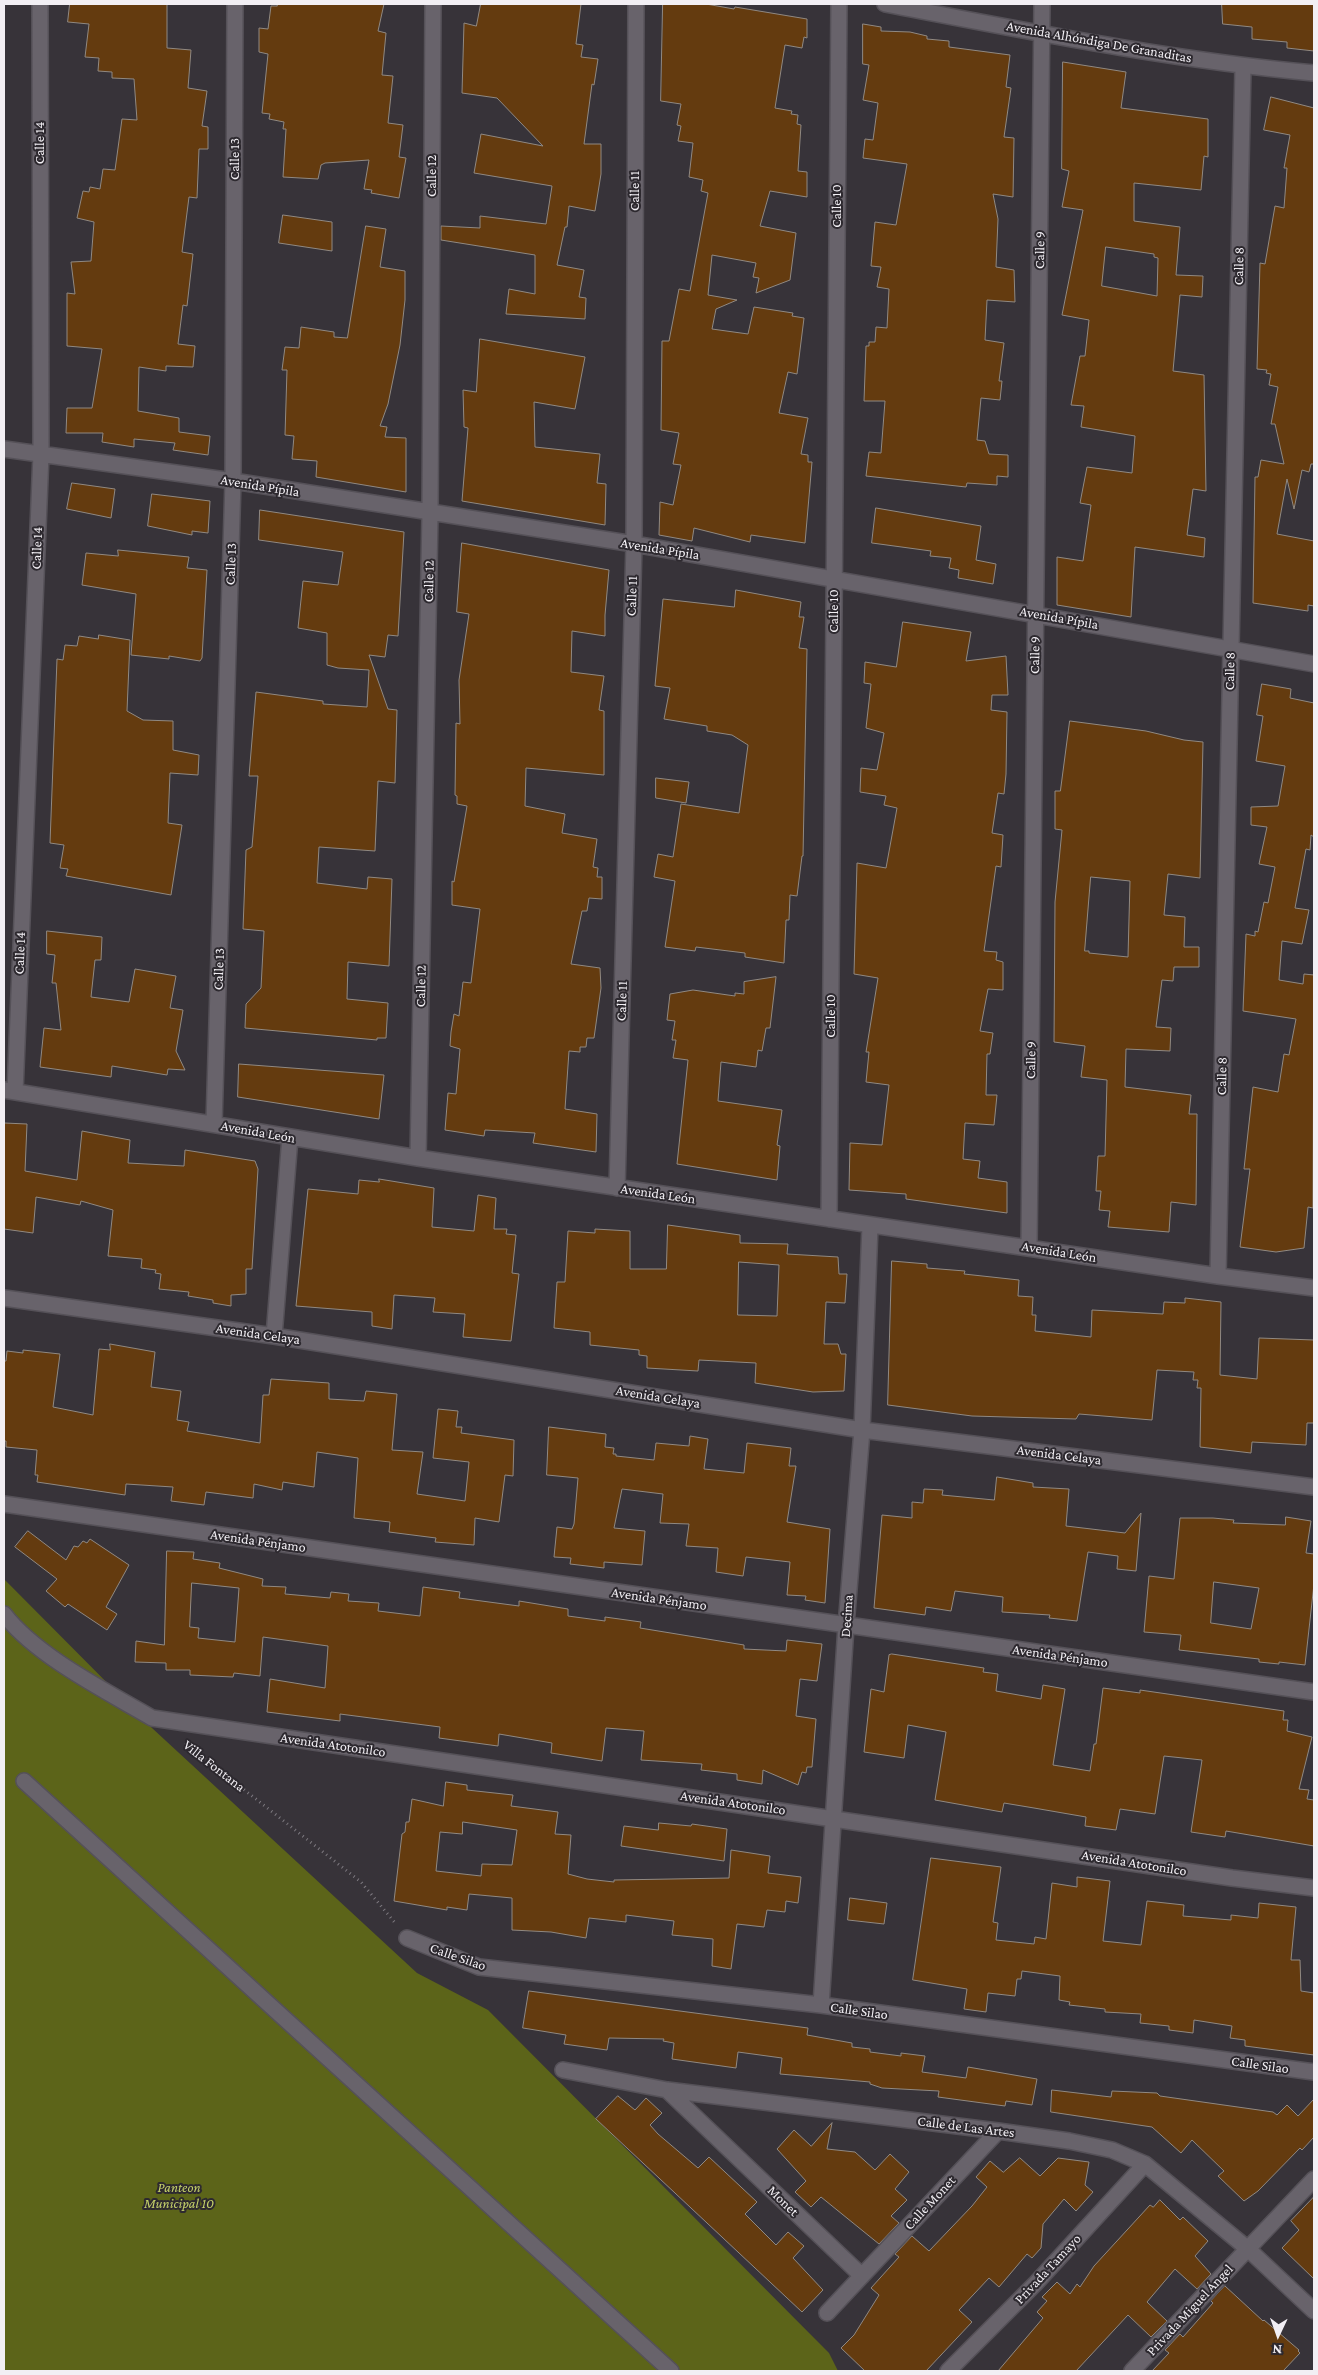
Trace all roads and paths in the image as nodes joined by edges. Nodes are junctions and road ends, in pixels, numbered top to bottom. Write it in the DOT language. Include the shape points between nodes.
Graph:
graph roads {
  1 [pos="40,4"];
  2 [pos="235,4"];
  3 [pos="433,4"];
  4 [pos="636,4"];
  5 [pos="839,4"];
  6 [pos="885,4"];
  7 [pos="1042,4"];
  8 [pos="1042,34"];
  9 [pos="1243,67"];
  10 [pos="1314,73"];
  11 [pos="4,449"];
  12 [pos="41,454"];
  13 [pos="233,481"];
  14 [pos="430,514"];
  15 [pos="634,544"];
  16 [pos="834,578"];
  17 [pos="1036,614"];
  18 [pos="1231,650"];
  19 [pos="1314,664"];
  20 [pos="9,1091"];
  21 [pos="214,1124"];
  22 [pos="290,1137"];
  23 [pos="418,1158"];
  24 [pos="617,1188"];
  25 [pos="829,1219"];
  26 [pos="870,1226"];
  27 [pos="1029,1247"];
  28 [pos="1218,1276"];
  29 [pos="1314,1288"];
  30 [pos="4,1298"];
  31 [pos="274,1336"];
  32 [pos="862,1430"];
  33 [pos="1314,1487"];
  34 [pos="4,1504"];
  35 [pos="4,1614"];
  36 [pos="846,1626"];
  37 [pos="1314,1692"];
  38 [pos="183,1742"];
  39 [pos="24,1781"];
  40 [pos="835,1818"];
  41 [pos="1314,1888"];
  42 [pos="408,1938"];
  43 [pos="821,2006"];
  44 [pos="563,2070"];
  45 [pos="1314,2072"];
  46 [pos="667,2090"];
  47 [pos="998,2130"];
  48 [pos="1145,2164"];
  49 [pos="1314,2179"];
  50 [pos="1248,2249"];
  51 [pos="862,2276"];
  52 [pos="1314,2311"];
  53 [pos="827,2313"];
  54 [pos="671,2371"];
  55 [pos="948,2371"];
  56 [pos="1132,2371"];
  1 -- 12 [label="street, Calle 14"];
  2 -- 13 [label="street, Calle 13"];
  3 -- 14 [label="street, Calle 12"];
  4 -- 15 [label="street, Calle 11"];
  5 -- 16 [label="street, Calle 10"];
  6 -- 8 [label="street, Avenida Alhóndiga De Granaditas"];
  7 -- 8 [label="street, Calle 9"];
  8 -- 9 [label="street, Avenida Alhóndiga De Granaditas"];
  8 -- 17 [label="street, Calle 9"];
  9 -- 10 [label="street, Avenida Alhóndiga De Granaditas"];
  9 -- 18 [label="street, Calle 8"];
  11 -- 12 [label="street, Avenida Pípila"];
  12 -- 13 [label="street, Avenida Pípila"];
  12 -- 20 [label="street, Calle 14"];
  13 -- 14 [label="street, Avenida Pípila"];
  13 -- 21 [label="street, Calle 13"];
  14 -- 15 [label="street, Avenida Pípila"];
  14 -- 23 [label="street, Calle 12"];
  15 -- 16 [label="street, Avenida Pípila"];
  15 -- 24 [label="street, Calle 11"];
  16 -- 17 [label="street, Avenida Pípila"];
  16 -- 25 [label="street, Calle 10"];
  17 -- 18 [label="street, Avenida Pípila"];
  17 -- 27 [label="street, Calle 9"];
  18 -- 19 [label="street, Avenida Pípila"];
  18 -- 28 [label="street, Calle 8"];
  20 -- 21 [label="street, Avenida León"];
  21 -- 22 [label="street, Avenida León"];
  22 -- 23 [label="street, Avenida León"];
  22 -- 31 [label="street"];
  23 -- 24 [label="street, Avenida León"];
  24 -- 25 [label="street, Avenida León"];
  25 -- 26 [label="street, Avenida León"];
  26 -- 27 [label="street, Avenida León"];
  26 -- 32 [label="street, Decima"];
  27 -- 28 [label="street, Avenida León"];
  28 -- 29 [label="street, Avenida León"];
  30 -- 31 [label="street, Avenida Celaya"];
  31 -- 32 [label="street, Avenida Celaya"];
  32 -- 33 [label="street, Avenida Celaya"];
  32 -- 36 [label="street, Decima"];
  34 -- 36 [label="street, Avenida Pénjamo"];
  35 -- 40 [label="street, Avenida Atotonilco" via="74,1673 152,1718"];
  36 -- 37 [label="street, Avenida Pénjamo"];
  36 -- 40 [label="street, Decima"];
  38 -- 42 [label="path, Villa Fontana" via="362,1882"];
  39 -- 54 [label="street"];
  40 -- 41 [label="street, Avenida Atotonilco"];
  40 -- 43 [label="street, Decima"];
  42 -- 43 [label="street, Calle Silao" via="479,1967"];
  43 -- 45 [label="street, Calle Silao"];
  44 -- 46 [label="street, Calle de Las Artes"];
  46 -- 47 [label="street, Calle de Las Artes"];
  46 -- 51 [label="street, Monet"];
  47 -- 48 [label="street, Calle de Las Artes" via="1112,2150"];
  47 -- 51 [label="street, Calle Monet"];
  48 -- 50 [label="street, Calle de Las Artes"];
  48 -- 55 [label="street, Privada Tamayo" via="1036,2283"];
  49 -- 50 [label="street, Privada Miguel Ángel"];
  50 -- 52 [label="street, Calle de Las Artes"];
  50 -- 56 [label="street, Privada Miguel Ángel"];
  51 -- 53 [label="street"];
}
